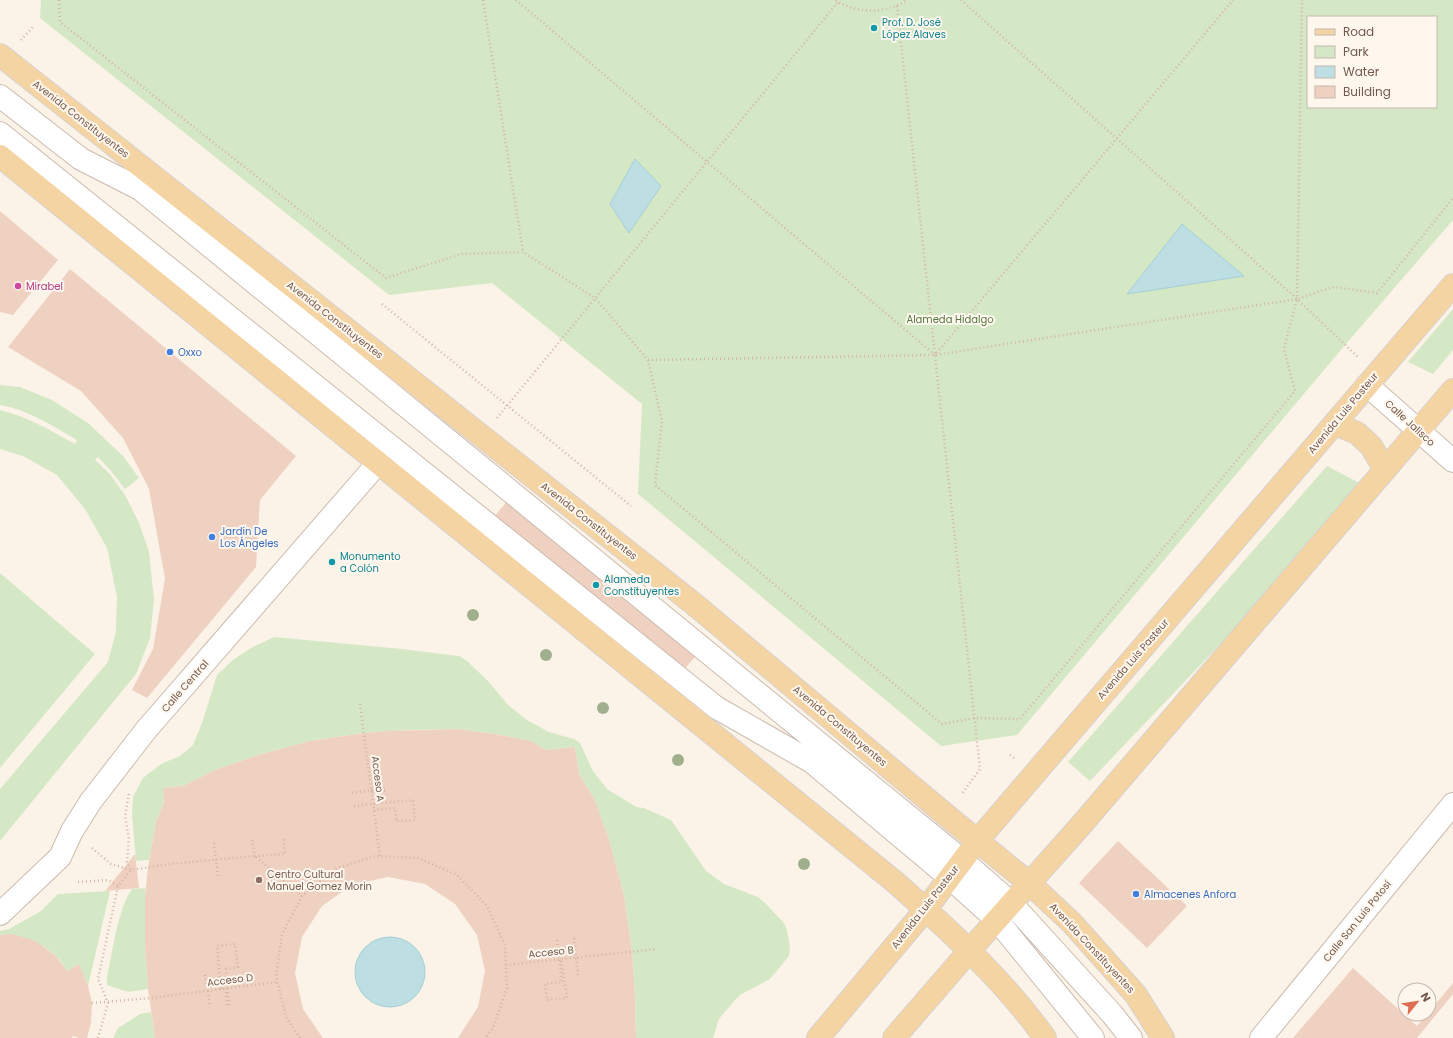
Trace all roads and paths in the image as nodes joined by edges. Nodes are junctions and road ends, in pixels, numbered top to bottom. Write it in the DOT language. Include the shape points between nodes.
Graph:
graph roads {
  1 [pos="59,0"];
  2 [pos="483,0"];
  3 [pos="516,0"];
  4 [pos="908,0"];
  5 [pos="962,0"];
  6 [pos="1233,0"];
  7 [pos="1302,0"];
  8 [pos="837,1"];
  9 [pos="897,6"];
  10 [pos="0,55"];
  11 [pos="0,96"];
  12 [pos="0,133"];
  13 [pos="1117,138"];
  14 [pos="0,156"];
  15 [pos="707,162"];
  16 [pos="1453,198"];
  17 [pos="523,252"];
  18 [pos="1453,285"];
  19 [pos="595,298"];
  20 [pos="1297,299"];
  21 [pos="382,304"];
  22 [pos="1354,353"];
  23 [pos="935,355"];
  24 [pos="648,360"];
  25 [pos="1367,385"];
  26 [pos="1453,390"];
  27 [pos="507,406"];
  28 [pos="1334,424"];
  29 [pos="1419,430"];
  30 [pos="1453,461"];
  31 [pos="378,463"];
  32 [pos="1385,470"];
  33 [pos="631,506"];
  34 [pos="360,704"];
  35 [pos="974,718"];
  36 [pos="132,790"];
  37 [pos="387,790"];
  38 [pos="372,792"];
  39 [pos="352,793"];
  40 [pos="373,804"];
  41 [pos="1453,804"];
  42 [pos="354,806"];
  43 [pos="374,810"];
  44 [pos="946,815"];
  45 [pos="283,837"];
  46 [pos="252,840"];
  47 [pos="978,840"];
  48 [pos="214,843"];
  49 [pos="90,846"];
  50 [pos="254,856"];
  51 [pos="380,856"];
  52 [pos="216,860"];
  53 [pos="955,868"];
  54 [pos="131,870"];
  55 [pos="218,877"];
  56 [pos="78,882"];
  57 [pos="1029,883"];
  58 [pos="118,886"];
  59 [pos="302,896"];
  60 [pos="1011,903"];
  61 [pos="926,909"];
  62 [pos="0,914"];
  63 [pos="997,920"];
  64 [pos="574,938"];
  65 [pos="557,940"];
  66 [pos="656,949"];
  67 [pos="970,950"];
  68 [pos="575,957"];
  69 [pos="561,959"];
  70 [pos="506,965"];
  71 [pos="205,975"];
  72 [pos="578,976"];
  73 [pos="277,982"];
  74 [pos="221,989"];
  75 [pos="227,989"];
  76 [pos="207,991"];
  77 [pos="92,1003"];
  78 [pos="108,1003"];
  79 [pos="228,1005"];
  80 [pos="210,1007"];
  81 [pos="98,1038"];
  82 [pos="300,1038"];
  83 [pos="485,1038"];
  84 [pos="818,1038"];
  85 [pos="894,1038"];
  86 [pos="1045,1038"];
  87 [pos="1093,1038"];
  88 [pos="1131,1038"];
  89 [pos="1163,1038"];
  90 [pos="1261,1038"];
  1 -- 17 [label="path" via="60,22 386,278 462,254"];
  2 -- 17 [label="path"];
  3 -- 15 [label="path"];
  4 -- 9 [label="path"];
  5 -- 13 [label="path"];
  6 -- 13 [label="path"];
  7 -- 20 [label="path"];
  8 -- 9 [label="path" via="857,9 877,11"];
  8 -- 15 [label="path"];
  9 -- 23 [label="path"];
  10 -- 44 [label="main road, Avenida Constituyentes" via="688,600"];
  11 -- 53 [label="street" via="81,159 140,189"];
  12 -- 53 [label="street" via="717,708 812,762"];
  13 -- 20 [label="path"];
  13 -- 23 [label="path"];
  14 -- 31 [label="main road"];
  15 -- 19 [label="path"];
  15 -- 23 [label="path"];
  16 -- 20 [label="path" via="1377,294 1334,286"];
  17 -- 19 [label="path"];
  18 -- 25 [label="main road, Avenida Luis Pasteur"];
  19 -- 24 [label="path"];
  19 -- 27 [label="path"];
  20 -- 22 [label="path"];
  20 -- 23 [label="path"];
  20 -- 35 [label="path" via="1284,349 1295,391 1020,719"];
  21 -- 27 [label="path"];
  23 -- 24 [label="path"];
  23 -- 35 [label="path"];
  24 -- 35 [label="path" via="662,421 655,485 942,724"];
  25 -- 28 [label="main road, Avenida Luis Pasteur"];
  25 -- 29 [label="street, Calle Jalisco"];
  26 -- 29 [label="main road"];
  27 -- 33 [label="path"];
  28 -- 32 [label="main road" via="1356,433 1371,446"];
  28 -- 47 [label="main road, Avenida Luis Pasteur"];
  29 -- 30 [label="street, Calle Jalisco"];
  29 -- 32 [label="main road"];
  31 -- 61 [label="main road"];
  31 -- 62 [label="street, Calle Central" via="146,730 92,801 72,831 60,857"];
  32 -- 57 [label="main road"];
  34 -- 38 [label="path, Acceso A"];
  35 -- 44 [label="path" via="980,769"];
  36 -- 54 [label="path" via="125,816 129,839 127,862"];
  37 -- 38 [label="path"];
  38 -- 40 [label="path, Acceso A"];
  39 -- 40 [label="path" via="372,790"];
  40 -- 42 [label="path"];
  40 -- 43 [label="path, Acceso A"];
  40 -- 43 [label="path" via="413,800 415,820 396,821 395,808"];
  40 -- 51 [label="path"];
  41 -- 90 [label="street, Calle San Luis Potosí"];
  43 -- 51 [label="path, Acceso A"];
  44 -- 47 [label="main road, Avenida Constituyentes"];
  45 -- 50 [label="path" via="285,854"];
  46 -- 50 [label="path"];
  47 -- 53 [label="main road, Avenida Luis Pasteur"];
  47 -- 57 [label="main road, Avenida Constituyentes"];
  48 -- 52 [label="path"];
  49 -- 54 [label="path" via="111,864"];
  50 -- 52 [label="path"];
  50 -- 59 [label="path"];
  51 -- 59 [label="path" via="335,869"];
  51 -- 70 [label="path" via="418,858 457,875 488,906 505,945"];
  52 -- 54 [label="path"];
  52 -- 55 [label="path"];
  53 -- 60 [label="street"];
  53 -- 61 [label="main road, Avenida Luis Pasteur"];
  53 -- 63 [label="street"];
  54 -- 58 [label="path"];
  56 -- 58 [label="path" via="108,880"];
  57 -- 60 [label="main road"];
  57 -- 89 [label="main road, Avenida Constituyentes" via="1072,923 1136,995"];
  58 -- 78 [label="path" via="98,980"];
  59 -- 73 [label="path" via="282,934"];
  60 -- 63 [label="main road"];
  60 -- 88 [label="street"];
  61 -- 67 [label="main road"];
  61 -- 84 [label="main road, Avenida Luis Pasteur"];
  63 -- 67 [label="main road"];
  63 -- 87 [label="street"];
  64 -- 68 [label="path"];
  65 -- 69 [label="path"];
  66 -- 68 [label="path, Acceso B"];
  67 -- 85 [label="main road"];
  67 -- 86 [label="main road"];
  68 -- 69 [label="path, Acceso B"];
  68 -- 72 [label="path"];
  69 -- 69 [label="path" via="562,982 545,984 547,1000 567,998"];
  69 -- 70 [label="path, Acceso B"];
  70 -- 83 [label="path" via="507,988 493,1028"];
  71 -- 76 [label="path"];
  73 -- 75 [label="path, Acceso D"];
  73 -- 82 [label="path" via="286,1017"];
  74 -- 75 [label="path"];
  74 -- 75 [label="path" via="217,946 235,944 238,967 226,969"];
  74 -- 76 [label="path"];
  75 -- 78 [label="path, Acceso D"];
  75 -- 79 [label="path"];
  76 -- 80 [label="path"];
  77 -- 78 [label="path, Acceso D"];
  78 -- 81 [label="path"];
}
